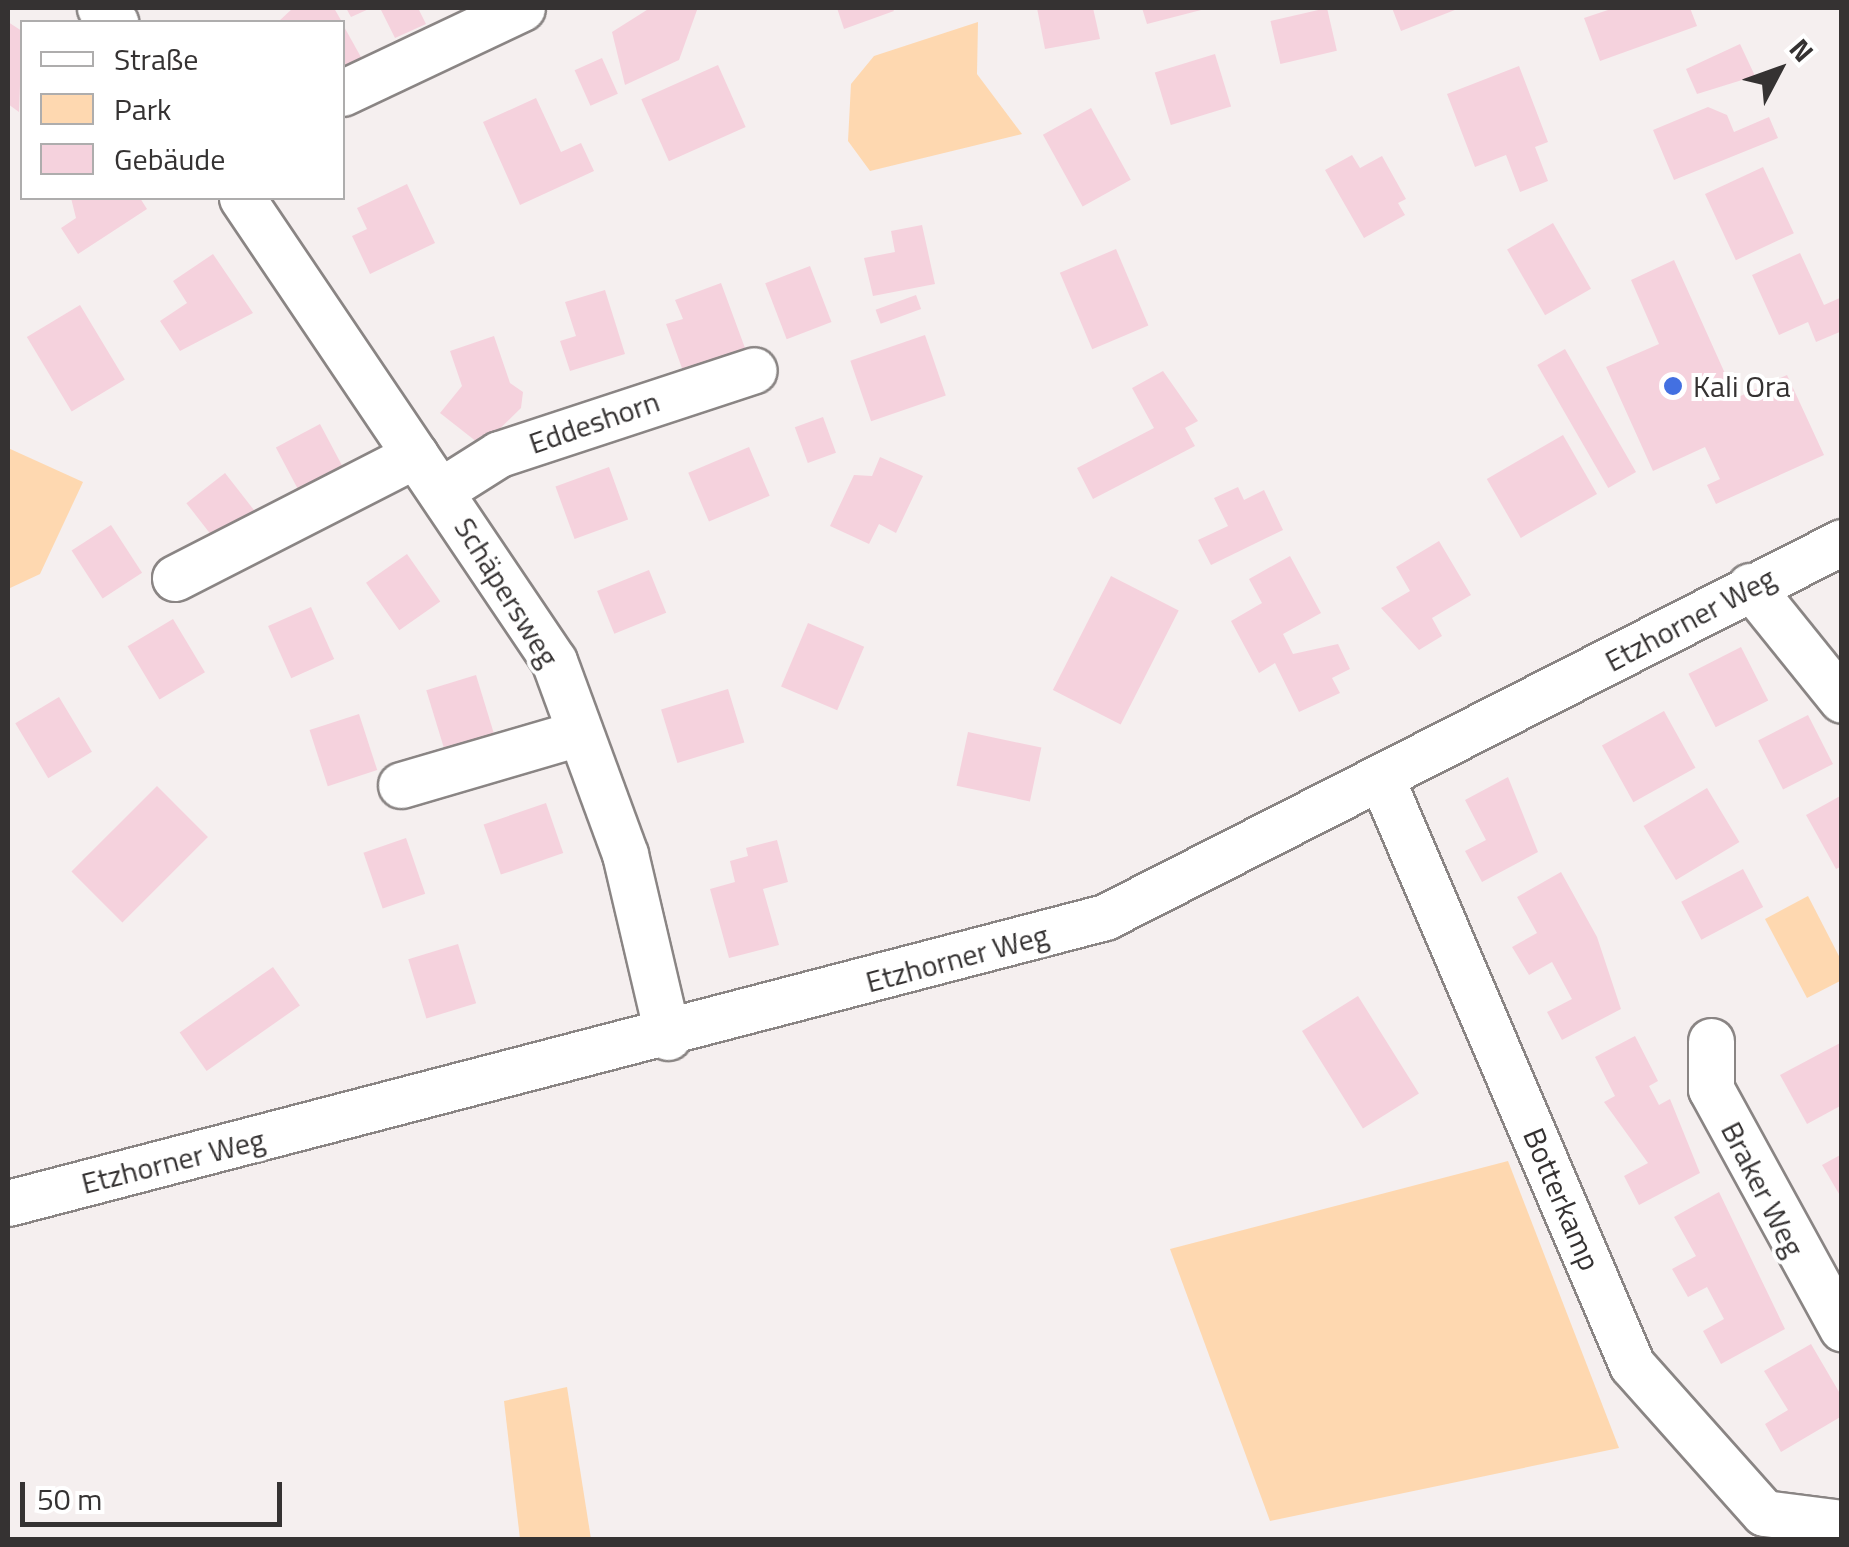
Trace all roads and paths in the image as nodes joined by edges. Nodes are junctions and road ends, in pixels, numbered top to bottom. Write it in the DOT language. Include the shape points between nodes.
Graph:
graph roads {
  1 [pos="522,8"];
  2 [pos="345,91"];
  3 [pos="243,200"];
  4 [pos="754,370"];
  5 [pos="415,455"];
  6 [pos="442,490"];
  7 [pos="1842,542"];
  8 [pos="175,578"];
  9 [pos="1750,586"];
  10 [pos="1842,700"];
  11 [pos="579,733"];
  12 [pos="1382,780"];
  13 [pos="401,785"];
  14 [pos="668,1037"];
  15 [pos="1711,1041"];
  16 [pos="8,1203"];
  17 [pos="1842,1328"];
  18 [pos="1842,1522"];
  1 -- 2 [label="street"];
  3 -- 5 [label="street, Schäpersweg"];
  4 -- 6 [label="street, Eddeshorn" via="500,454"];
  5 -- 6 [label="street, Schäpersweg"];
  5 -- 8 [label="street"];
  6 -- 11 [label="street, Schäpersweg" via="554,660"];
  7 -- 9 [label="street, Etzhorner Weg"];
  9 -- 10 [label="street"];
  9 -- 12 [label="street, Etzhorner Weg"];
  11 -- 13 [label="street"];
  11 -- 14 [label="street, Schäpersweg" via="625,854"];
  12 -- 14 [label="street, Etzhorner Weg" via="1106,917"];
  12 -- 18 [label="street, Botterkamp" via="1632,1365 1764,1514"];
  14 -- 16 [label="street, Etzhorner Weg"];
  15 -- 17 [label="street, Braker Weg" via="1712,1089"];
}
